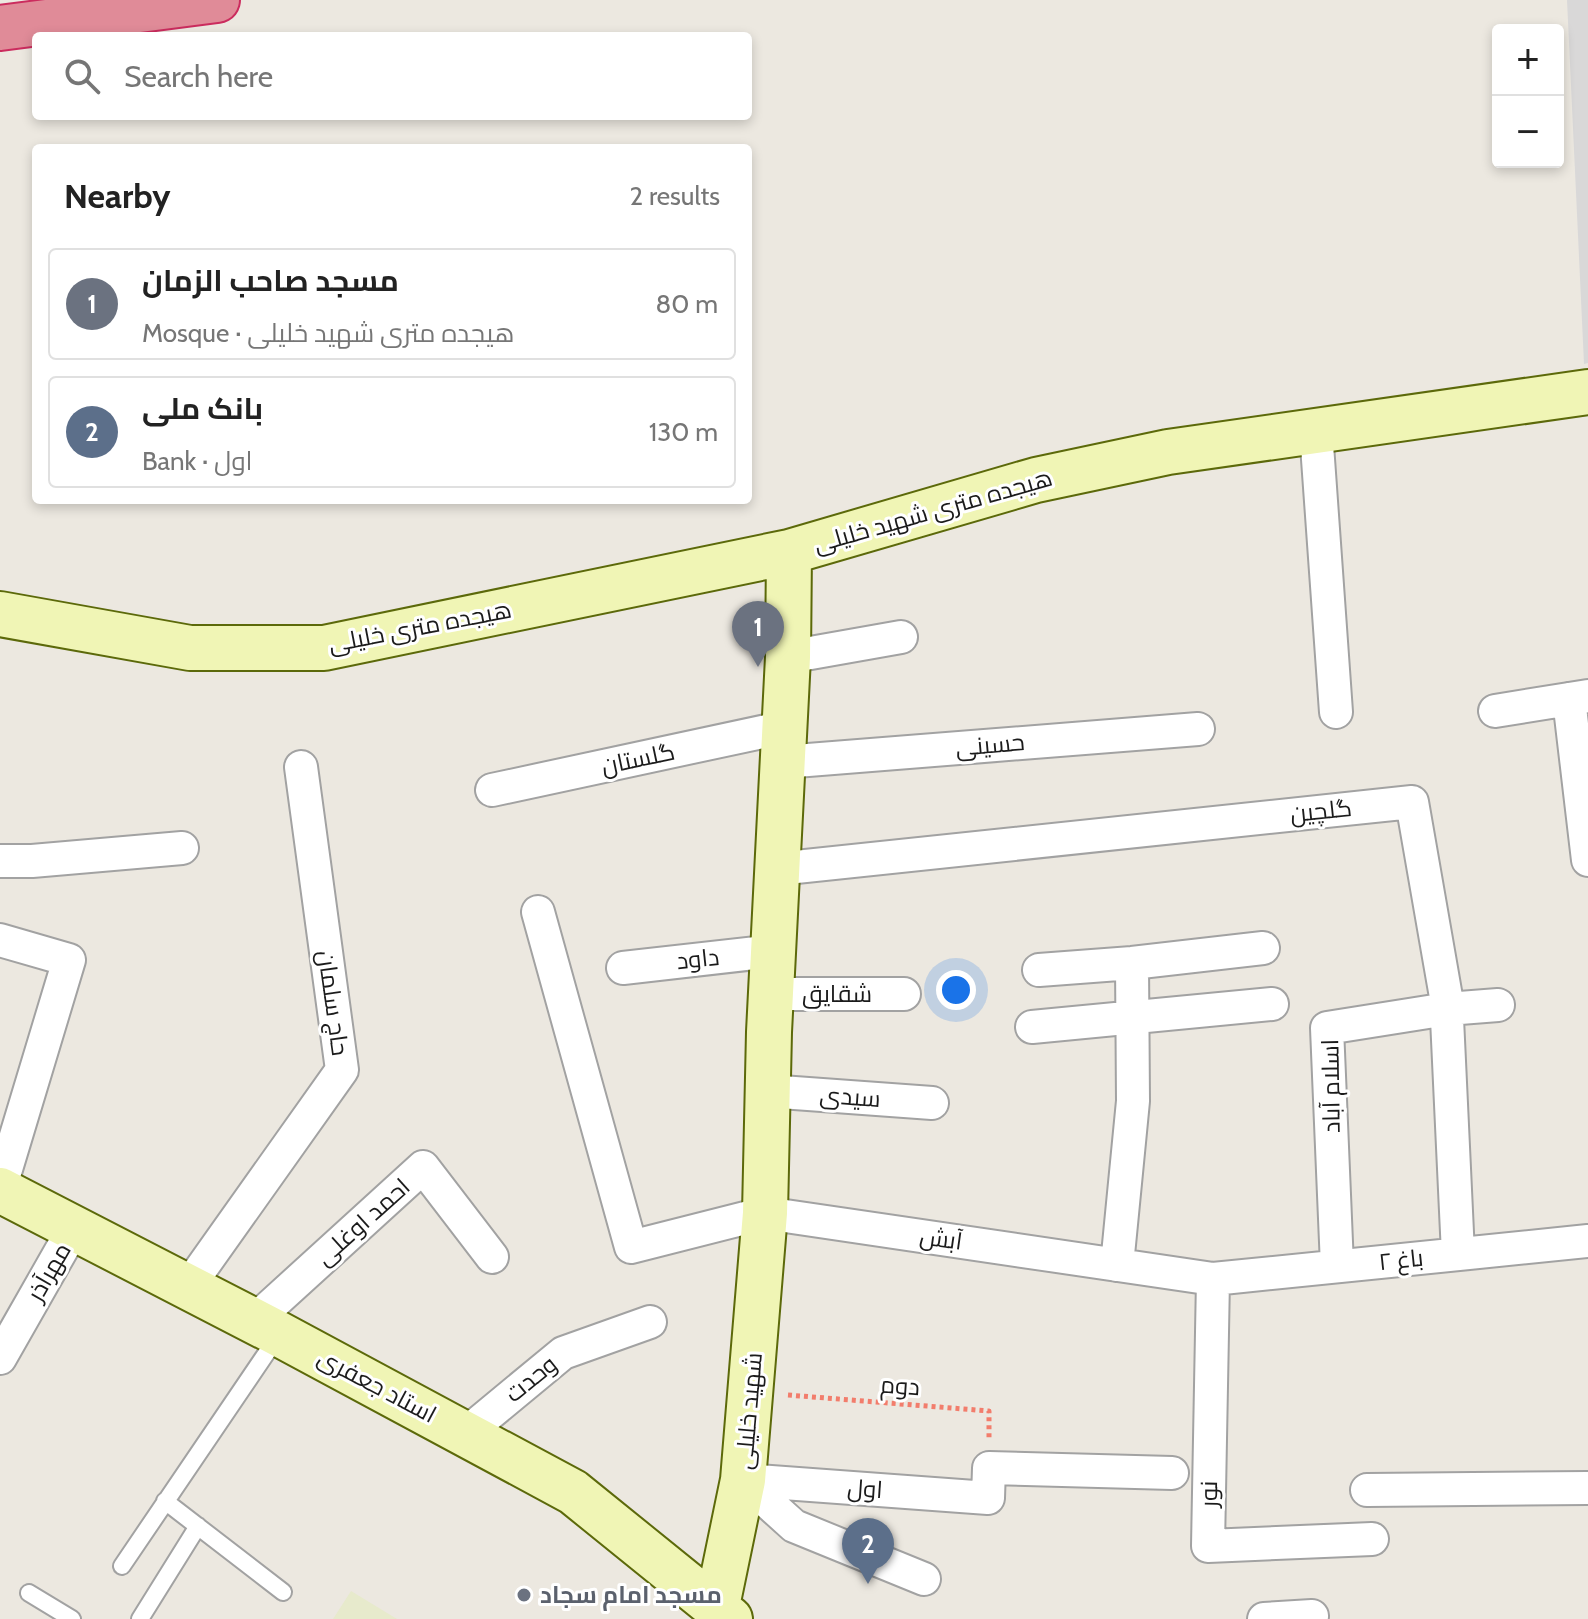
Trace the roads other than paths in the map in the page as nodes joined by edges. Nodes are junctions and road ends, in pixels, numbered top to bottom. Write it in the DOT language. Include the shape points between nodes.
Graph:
graph roads {
  1 [pos="217,0"];
  2 [pos="0,28"];
  3 [pos="1588,392"];
  4 [pos="1316,431"];
  5 [pos="789,552"];
  6 [pos="0,614"];
  7 [pos="901,637"];
  8 [pos="788,657"];
  9 [pos="1578,697"];
  10 [pos="1495,711"];
  11 [pos="1336,712"];
  12 [pos="1198,729"];
  13 [pos="784,744"];
  14 [pos="301,767"];
  15 [pos="492,790"];
  16 [pos="182,848"];
  17 [pos="1588,860"];
  18 [pos="0,861"];
  19 [pos="777,869"];
  20 [pos="538,912"];
  21 [pos="0,940"];
  22 [pos="1263,948"];
  23 [pos="773,951"];
  24 [pos="1132,963"];
  25 [pos="623,968"];
  26 [pos="1039,970"];
  27 [pos="771,994"];
  28 [pos="904,994"];
  29 [pos="1272,1004"];
  30 [pos="1498,1005"];
  31 [pos="1447,1009"];
  32 [pos="1133,1016"];
  33 [pos="1032,1027"];
  34 [pos="767,1091"];
  35 [pos="932,1103"];
  36 [pos="0,1189"];
  37 [pos="765,1213"];
  38 [pos="74,1228"];
  39 [pos="1588,1241"];
  40 [pos="1458,1254"];
  41 [pos="492,1257"];
  42 [pos="1117,1265"];
  43 [pos="1337,1266"];
  44 [pos="1213,1279"];
  45 [pos="188,1287"];
  46 [pos="650,1322"];
  47 [pos="266,1328"];
  48 [pos="0,1358"];
  49 [pos="465,1434"];
  50 [pos="1172,1473"];
  51 [pos="743,1480"];
  52 [pos="1588,1488"];
  53 [pos="1367,1490"];
  54 [pos="165,1501"];
  55 [pos="198,1526"];
  56 [pos="1372,1539"];
  57 [pos="122,1566"];
  58 [pos="924,1579"];
  59 [pos="283,1592"];
  60 [pos="29,1593"];
  61 [pos="723,1612"];
  62 [pos="1312,1616"];
  63 [pos="72,1619"];
  64 [pos="140,1619"];
  65 [pos="1264,1619"];
  1 -- 2 [label="highway"];
  3 -- 4 [label="main road, هیجده متری شهید خلیلی"];
  4 -- 5 [label="main road, هیجده متری شهید خلیلی" via="1168,452 1036,480"];
  4 -- 11 [label="street"];
  5 -- 6 [label="main road, هیجده متری خلیلی" via="324,648 190,648"];
  5 -- 8 [label="main road, هیجده متری شهید خلیلی"];
  7 -- 8 [label="street"];
  8 -- 13 [label="main road, هیجده متری شهید خلیلی"];
  9 -- 10 [label="street"];
  9 -- 17 [label="street"];
  12 -- 13 [label="street, حسینی"];
  13 -- 15 [label="street, گلستان"];
  13 -- 19 [label="main road, هیجده متری شهید خلیلی"];
  14 -- 45 [label="street, حاج سلمان" via="342,1070"];
  16 -- 18 [label="street"];
  19 -- 23 [label="main road, هیجده متری شهید خلیلی"];
  19 -- 31 [label="street, گلچین" via="1412,802"];
  20 -- 37 [label="street" via="631,1247"];
  21 -- 36 [label="street" via="69,960"];
  22 -- 24 [label="street"];
  23 -- 25 [label="street, داود"];
  23 -- 27 [label="main road, هیجده متری شهید خلیلی"];
  24 -- 26 [label="street"];
  24 -- 32 [label="street"];
  27 -- 28 [label="street, شقایق"];
  27 -- 34 [label="main road, هیجده متری شهید خلیلی"];
  29 -- 32 [label="street"];
  30 -- 31 [label="street, اسلام آباد"];
  31 -- 40 [label="street, گلچین"];
  31 -- 43 [label="street, اسلام آباد" via="1327,1028"];
  32 -- 33 [label="street"];
  32 -- 42 [label="street" via="1133,1101"];
  34 -- 35 [label="street, سیدی"];
  34 -- 37 [label="main road, هیجده متری شهید خلیلی"];
  36 -- 38 [label="main road, استاد جعفری"];
  37 -- 42 [label="street, آبش"];
  37 -- 51 [label="main road, شهید خلیلی"];
  38 -- 45 [label="main road, استاد جعفری"];
  38 -- 48 [label="street, مهرآذر"];
  39 -- 40 [label="street, باغ ۲"];
  40 -- 43 [label="street, باغ ۲"];
  41 -- 47 [label="street, احمد اوغلی" via="423,1167"];
  42 -- 44 [label="street, آبش"];
  43 -- 44 [label="street, باغ ۲"];
  44 -- 56 [label="street, نور" via="1208,1546"];
  45 -- 47 [label="main road, استاد جعفری"];
  46 -- 49 [label="street, وحدت" via="563,1353"];
  47 -- 49 [label="main road, استاد جعفری"];
  47 -- 54 [label="lane, احمد اوغلی"];
  49 -- 61 [label="main road, استاد جعفری" via="573,1492"];
  50 -- 51 [label="street, اول" via="989,1483"];
  51 -- 58 [label="street" via="794,1526"];
  51 -- 61 [label="main road, شهید خلیلی"];
  52 -- 53 [label="street"];
  54 -- 55 [label="lane"];
  54 -- 57 [label="lane, احمد اوغلی"];
  55 -- 59 [label="lane"];
  55 -- 64 [label="lane"];
  60 -- 63 [label="lane"];
  62 -- 65 [label="street"];
}
